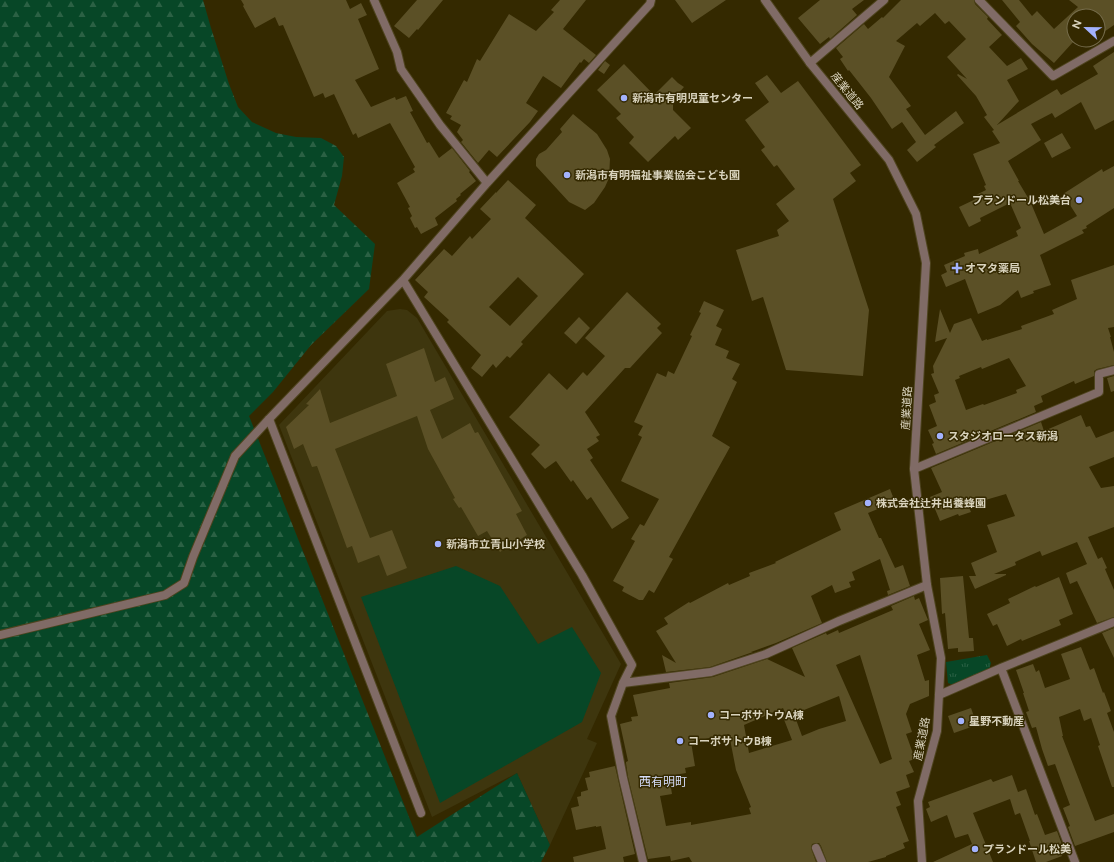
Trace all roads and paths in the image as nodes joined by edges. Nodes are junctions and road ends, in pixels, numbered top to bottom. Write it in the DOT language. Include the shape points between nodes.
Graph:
graph roads {
  1 [pos="374,0"];
  2 [pos="651,0"];
  3 [pos="765,0"];
  4 [pos="884,0"];
  5 [pos="979,0"];
  6 [pos="1114,41"];
  7 [pos="810,63"];
  8 [pos="487,183"];
  9 [pos="403,280"];
  10 [pos="1114,370"];
  11 [pos="269,419"];
  12 [pos="914,469"];
  13 [pos="927,585"];
  14 [pos="1114,622"];
  15 [pos="0,634"];
  16 [pos="1001,668"];
  17 [pos="623,683"];
  18 [pos="939,695"];
  19 [pos="421,813"];
  20 [pos="816,848"];
  21 [pos="643,862"];
  22 [pos="822,862"];
  23 [pos="922,862"];
  24 [pos="1075,862"];
  1 -- 8 [label="street" via="397,52 401,69 440,125"];
  2 -- 8 [label="street"];
  3 -- 7 [label="street, 産業道路"];
  4 -- 7 [label="street"];
  5 -- 6 [label="street" via="1053,76"];
  7 -- 12 [label="street, 産業道路" via="889,160 916,214 926,263"];
  8 -- 9 [label="street"];
  9 -- 11 [label="street"];
  9 -- 17 [label="street" via="582,575 632,665"];
  10 -- 12 [label="street" via="1099,374 1100,392"];
  11 -- 15 [label="street" via="235,456 184,583 165,595"];
  11 -- 19 [label="street"];
  12 -- 13 [label="street, 産業道路"];
  13 -- 17 [label="street" via="766,654 711,672"];
  13 -- 18 [label="street, 産業道路" via="941,658"];
  14 -- 16 [label="street"];
  16 -- 18 [label="street"];
  16 -- 24 [label="street"];
  17 -- 21 [label="street" via="611,716"];
  18 -- 23 [label="street, 産業道路" via="937,731 918,801"];
  20 -- 22 [label="street"];
}
